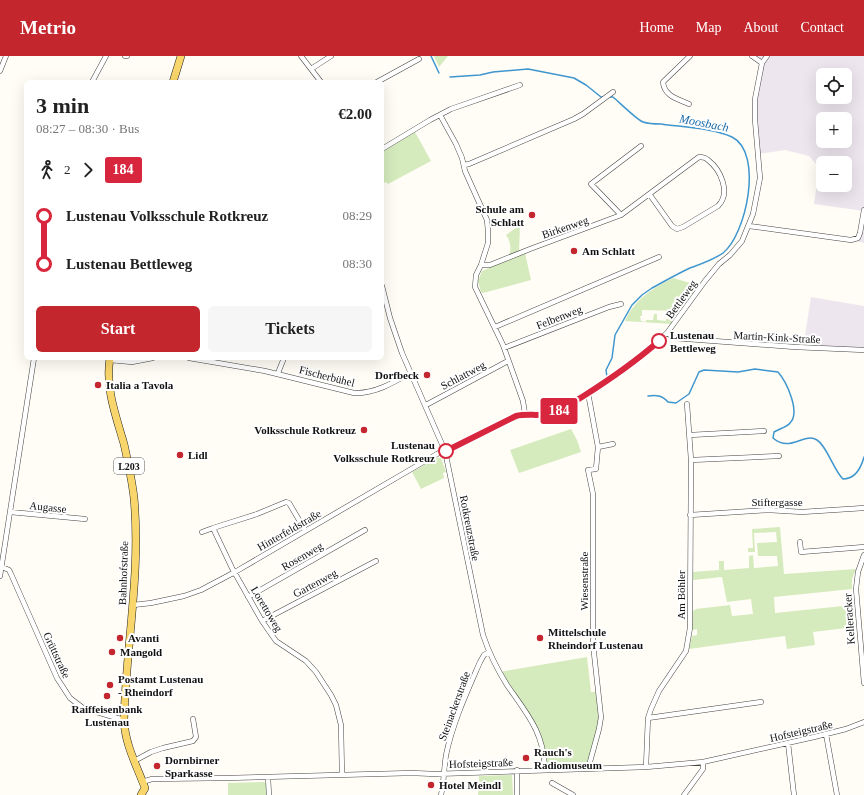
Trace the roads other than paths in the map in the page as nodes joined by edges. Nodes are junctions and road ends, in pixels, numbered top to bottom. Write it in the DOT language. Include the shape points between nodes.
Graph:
graph roads {
  1 [pos="6,56"];
  2 [pos="106,56"];
  3 [pos="181,56"];
  4 [pos="301,56"];
  5 [pos="331,56"];
  6 [pos="690,56"];
  7 [pos="752,56"];
  8 [pos="768,56"];
  9 [pos="418,59"];
  10 [pos="762,63"];
  11 [pos="311,69"];
  12 [pos="0,71"];
  13 [pos="93,80"];
  14 [pos="174,80"];
  15 [pos="319,80"];
  16 [pos="381,80"];
  17 [pos="520,85"];
  18 [pos="613,92"];
  19 [pos="689,104"];
  20 [pos="440,115"];
  21 [pos="640,146"];
  22 [pos="384,148"];
  23 [pos="464,165"];
  24 [pos="650,195"];
  25 [pos="864,210"];
  26 [pos="622,216"];
  27 [pos="749,226"];
  28 [pos="659,257"];
  29 [pos="481,265"];
  30 [pos="384,294"];
  31 [pos="621,304"];
  32 [pos="494,327"];
  33 [pos="667,334"];
  34 [pos="504,348"];
  35 [pos="864,350"];
  36 [pos="34,360"];
  37 [pos="110,360"];
  38 [pos="117,360"];
  39 [pos="142,360"];
  40 [pos="218,360"];
  41 [pos="283,360"];
  42 [pos="508,362"];
  43 [pos="410,373"];
  44 [pos="278,374"];
  45 [pos="588,393"];
  46 [pos="687,404"];
  47 [pos="426,405"];
  48 [pos="525,414"];
  49 [pos="764,431"];
  50 [pos="690,435"];
  51 [pos="613,444"];
  52 [pos="598,447"];
  53 [pos="446,451"];
  54 [pos="779,456"];
  55 [pos="691,460"];
  56 [pos="864,508"];
  57 [pos="10,512"];
  58 [pos="690,515"];
  59 [pos="85,520"];
  60 [pos="213,528"];
  61 [pos="305,530"];
  62 [pos="365,530"];
  63 [pos="202,532"];
  64 [pos="800,542"];
  65 [pos="864,547"];
  66 [pos="864,555"];
  67 [pos="2,559"];
  68 [pos="376,561"];
  69 [pos="2,567"];
  70 [pos="235,572"];
  71 [pos="0,576"];
  72 [pos="248,597"];
  73 [pos="134,604"];
  74 [pos="262,622"];
  75 [pos="489,652"];
  76 [pos="864,683"];
  77 [pos="761,702"];
  78 [pos="648,718"];
  79 [pos="193,719"];
  80 [pos="124,720"];
  81 [pos="864,722"];
  82 [pos="826,734"];
  83 [pos="788,743"];
  84 [pos="134,761"];
  85 [pos="703,762"];
  86 [pos="646,767"];
  87 [pos="588,769"];
  88 [pos="517,770"];
  89 [pos="545,770"];
  90 [pos="445,773"];
  91 [pos="342,775"];
  92 [pos="268,778"];
  93 [pos="552,783"];
  94 [pos="144,790"];
  95 [pos="269,795"];
  96 [pos="441,795"];
  97 [pos="516,795"];
  98 [pos="573,795"];
  99 [pos="684,795"];
  100 [pos="794,795"];
  101 [pos="837,795"];
  1 -- 12 [label="street"];
  2 -- 13 [label="street"];
  3 -- 14 [label="main road"];
  4 -- 11 [label="street"];
  5 -- 11 [label="street"];
  6 -- 19 [label="street" via="663,82 666,93"];
  7 -- 10 [label="street"];
  8 -- 10 [label="street, Bettleweg"];
  9 -- 16 [label="street"];
  10 -- 27 [label="street, Bettleweg" via="754,99 760,178"];
  11 -- 15 [label="street"];
  17 -- 20 [label="street"];
  18 -- 23 [label="street" via="566,123"];
  20 -- 22 [label="street"];
  20 -- 23 [label="street"];
  21 -- 26 [label="street" via="591,184"];
  23 -- 29 [label="street" via="487,220 488,243"];
  24 -- 24 [label="street, Birkenweg" via="699,156 708,159 720,175 724,193 718,206 677,229 672,226"];
  24 -- 26 [label="street, Birkenweg"];
  25 -- 27 [label="street" via="858,238 851,240"];
  26 -- 29 [label="street, Birkenweg" via="490,265"];
  27 -- 33 [label="street, Bettleweg" via="742,241 705,281"];
  28 -- 32 [label="street"];
  29 -- 32 [label="street" via="476,275 475,287"];
  30 -- 43 [label="street, Rotkreuzstraße" via="395,335"];
  31 -- 34 [label="street, Felbenweg"];
  32 -- 34 [label="street"];
  33 -- 35 [label="street, Martin-Kink-Straße" via="674,338 732,343"];
  33 -- 45 [label="street, Bettleweg" via="634,362"];
  34 -- 42 [label="street"];
  36 -- 57 [label="street"];
  37 -- 73 [label="main road, Bahnhofstraße / L203" via="111,399 134,497"];
  38 -- 39 [label="street"];
  40 -- 44 [label="street, Fischerbühel"];
  41 -- 44 [label="street"];
  42 -- 47 [label="street, Schlattweg"];
  42 -- 48 [label="street" via="523,401"];
  43 -- 44 [label="street, Fischerbühel" via="365,394"];
  43 -- 47 [label="street, Rotkreuzstraße"];
  45 -- 48 [label="street, Bettleweg" via="552,413"];
  45 -- 52 [label="street, Wiesenstraße"];
  46 -- 50 [label="street, Am Böhler"];
  47 -- 53 [label="street, Rotkreuzstraße"];
  48 -- 53 [label="street, Bettleweg" via="516,416"];
  49 -- 50 [label="street"];
  50 -- 55 [label="street, Am Böhler"];
  51 -- 52 [label="street"];
  52 -- 87 [label="street, Wiesenstraße" via="596,469 588,470 593,494 593,644 601,716 600,729"];
  53 -- 61 [label="street, Hinterfeldstraße"];
  53 -- 75 [label="street, Rotkreuzstraße" via="478,617"];
  54 -- 55 [label="street"];
  55 -- 58 [label="street, Am Böhler"];
  56 -- 58 [label="street, Stiftergasse"];
  57 -- 59 [label="street, Augasse"];
  57 -- 67 [label="street"];
  58 -- 78 [label="street, Am Böhler" via="689,638 686,651 655,700"];
  60 -- 61 [label="street" via="286,502"];
  60 -- 63 [label="street"];
  60 -- 70 [label="street, Lorettoweg"];
  61 -- 70 [label="street, Hinterfeldstraße"];
  62 -- 72 [label="street, Rosenweg"];
  64 -- 65 [label="street" via="801,552"];
  66 -- 76 [label="street, Kelleracker" via="856,589"];
  67 -- 69 [label="street"];
  68 -- 74 [label="street, Gartenweg"];
  69 -- 71 [label="street"];
  69 -- 80 [label="street, Grüttstraße" via="9,570 57,678 70,698 84,708"];
  70 -- 72 [label="street, Lorettoweg"];
  70 -- 73 [label="street, Hinterfeldstraße" via="184,596"];
  72 -- 74 [label="street, Lorettoweg"];
  73 -- 80 [label="main road, Bahnhofstraße / L203"];
  74 -- 91 [label="street, Lorettoweg" via="276,641 306,661 322,679 331,695 341,725"];
  75 -- 89 [label="street, Rotkreuzstraße" via="536,730 543,747"];
  75 -- 90 [label="street, Steinackerstraße" via="480,662 462,703 446,755"];
  77 -- 78 [label="street"];
  78 -- 86 [label="street, Am Böhler"];
  79 -- 84 [label="street" via="196,737 193,741 151,752"];
  80 -- 84 [label="main road, Bahnhofstraße / L203"];
  81 -- 82 [label="street, Hofsteigstraße"];
  82 -- 83 [label="street, Hofsteigstraße"];
  82 -- 101 [label="street"];
  83 -- 85 [label="street, Hofsteigstraße"];
  83 -- 100 [label="street"];
  84 -- 94 [label="main road, Bahnhofstraße / L203"];
  85 -- 86 [label="street, Hofsteigstraße"];
  85 -- 99 [label="street" via="703,769"];
  86 -- 87 [label="street, Hofsteigstraße"];
  87 -- 89 [label="street, Hofsteigstraße"];
  88 -- 89 [label="street, Hofsteigstraße"];
  88 -- 90 [label="street, Hofsteigstraße"];
  88 -- 97 [label="street"];
  90 -- 91 [label="street, Hofsteigstraße"];
  90 -- 96 [label="street, Steinackerstraße"];
  91 -- 92 [label="street, Hofsteigstraße"];
  92 -- 94 [label="street, Hofsteigstraße" via="152,779"];
  92 -- 95 [label="street"];
  93 -- 98 [label="street"];
}
